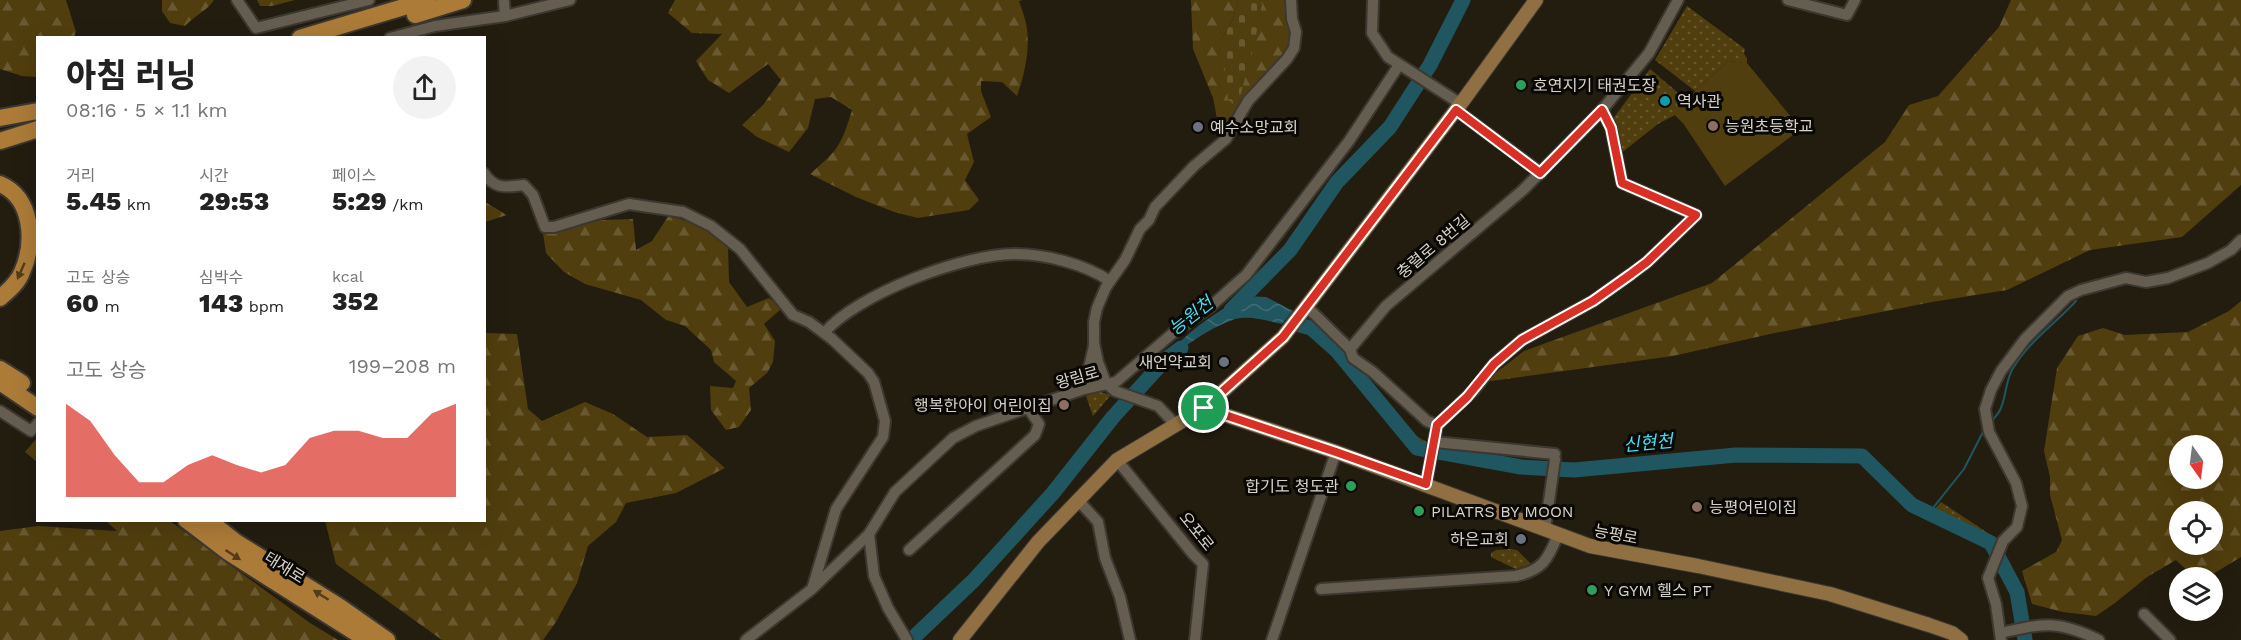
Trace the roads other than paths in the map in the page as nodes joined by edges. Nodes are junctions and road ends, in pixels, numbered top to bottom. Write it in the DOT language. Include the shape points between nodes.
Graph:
graph roads {
  1 [pos="237,0"];
  2 [pos="369,0"];
  3 [pos="427,0"];
  4 [pos="463,0"];
  5 [pos="570,0"];
  6 [pos="1292,0"];
  7 [pos="1373,0"];
  8 [pos="1536,0"];
  9 [pos="1678,0"];
  10 [pos="1788,0"];
  11 [pos="1855,0"];
  12 [pos="504,2"];
  13 [pos="505,16"];
  14 [pos="307,36"];
  15 [pos="343,36"];
  16 [pos="398,36"];
  17 [pos="1401,66"];
  18 [pos="1456,104"];
  19 [pos="1602,110"];
  20 [pos="36,111"];
  21 [pos="0,118"];
  22 [pos="36,119"];
  23 [pos="0,130"];
  24 [pos="36,130"];
  25 [pos="0,141"];
  26 [pos="1540,173"];
  27 [pos="486,176"];
  28 [pos="0,184"];
  29 [pos="2241,240"];
  30 [pos="1110,281"];
  31 [pos="0,297"];
  32 [pos="1306,306"];
  33 [pos="829,337"];
  34 [pos="1094,343"];
  35 [pos="1350,348"];
  36 [pos="0,369"];
  37 [pos="0,382"];
  38 [pos="1106,383"];
  39 [pos="1084,389"];
  40 [pos="0,390"];
  41 [pos="36,393"];
  42 [pos="36,408"];
  43 [pos="36,408"];
  44 [pos="1028,408"];
  45 [pos="1204,408"];
  46 [pos="0,411"];
  47 [pos="1176,425"];
  48 [pos="1437,425"];
  49 [pos="34,427"];
  50 [pos="1434,448"];
  51 [pos="1336,452"];
  52 [pos="1117,460"];
  53 [pos="1426,484"];
  54 [pos="1078,500"];
  55 [pos="189,522"];
  56 [pos="211,522"];
  57 [pos="215,522"];
  58 [pos="1552,532"];
  59 [pos="869,534"];
  60 [pos="236,542"];
  61 [pos="909,550"];
  62 [pos="1321,588"];
  63 [pos="812,589"];
  64 [pos="2144,614"];
  65 [pos="2001,636"];
  66 [pos="367,640"];
  67 [pos="386,640"];
  68 [pos="746,640"];
  69 [pos="908,640"];
  70 [pos="960,640"];
  71 [pos="1130,640"];
  72 [pos="1195,640"];
  73 [pos="1272,640"];
  74 [pos="1961,640"];
  75 [pos="2099,640"];
  76 [pos="2170,640"];
  1 -- 2 [label="street" via="256,28"];
  3 -- 14 [label="highway"];
  4 -- 15 [label="highway"];
  5 -- 13 [label="street"];
  6 -- 30 [label="street" via="1296,32 1291,54 1248,101 1226,139 1155,207"];
  7 -- 17 [label="street" via="1372,33 1388,57"];
  8 -- 18 [label="main road"];
  9 -- 19 [label="street, 충렬로 8번길" via="1649,53"];
  10 -- 11 [label="street" via="1847,15"];
  12 -- 13 [label="street"];
  13 -- 16 [label="street"];
  17 -- 18 [label="street"];
  17 -- 38 [label="street, 왕림로" via="1349,141 1246,274 1116,382"];
  18 -- 26 [label="street"];
  18 -- 32 [label="main road"];
  19 -- 26 [label="street, 충렬로 8번길"];
  19 -- 48 [label="street" via="1611,128 1622,183 1696,215 1631,274 1593,301 1522,340"];
  20 -- 21 [label="highway"];
  22 -- 23 [label="highway"];
  24 -- 25 [label="highway"];
  26 -- 35 [label="street, 충렬로 8번길" via="1386,306"];
  27 -- 33 [label="street" via="504,188 524,185 533,195 545,227 628,204 683,212 711,226 740,249 793,315"];
  28 -- 31 [label="highway, one-way" via="25,209 30,240 22,274"];
  29 -- 65 [label="street" via="2208,263 2168,278 2146,282 2126,278 2068,296 2010,358 1985,409 1989,432 2016,483 2022,506 2017,527 2003,541 1988,578"];
  30 -- 33 [label="street" via="1083,267 1048,258 1014,254 975,260 883,291 838,318"];
  30 -- 34 [label="street" via="1097,308"];
  32 -- 35 [label="street"];
  32 -- 45 [label="main road" via="1283,337"];
  33 -- 63 [label="street" via="868,373 885,421 883,437 836,509"];
  34 -- 38 [label="street"];
  34 -- 39 [label="street"];
  35 -- 48 [label="street" via="1353,358 1427,421"];
  36 -- 41 [label="highway"];
  37 -- 42 [label="highway"];
  38 -- 39 [label="street, 왕림로"];
  38 -- 47 [label="street" via="1115,391 1155,405"];
  39 -- 44 [label="street, 왕림로"];
  40 -- 43 [label="highway"];
  44 -- 59 [label="street, 왕림로" via="953,438 895,492"];
  44 -- 61 [label="street" via="1039,424 1035,435"];
  45 -- 47 [label="main road"];
  45 -- 51 [label="main road, 능평로"];
  46 -- 49 [label="street"];
  47 -- 52 [label="main road"];
  48 -- 50 [label="street"];
  50 -- 53 [label="street"];
  50 -- 58 [label="street" via="1555,457"];
  51 -- 53 [label="main road, 능평로"];
  51 -- 73 [label="street"];
  52 -- 54 [label="main road"];
  52 -- 72 [label="street, 오포로" via="1203,564"];
  53 -- 58 [label="main road, 능평로"];
  54 -- 70 [label="main road" via="1038,542"];
  54 -- 71 [label="street" via="1098,522"];
  55 -- 66 [label="highway, 태재로, one-way" via="228,552"];
  56 -- 60 [label="highway, 태재로"];
  57 -- 60 [label="highway"];
  58 -- 62 [label="street" via="1548,559 1532,572 1516,576"];
  58 -- 74 [label="main road, 능평로" via="1590,546 1830,594 1952,633"];
  59 -- 63 [label="street, 왕림로"];
  59 -- 69 [label="street" via="874,576"];
  67 -- 60 [label="highway, 태재로, one-way"];
  63 -- 68 [label="street, 왕림로"];
  64 -- 76 [label="street"];
  65 -- 75 [label="street" via="2041,624 2075,628"];
}
